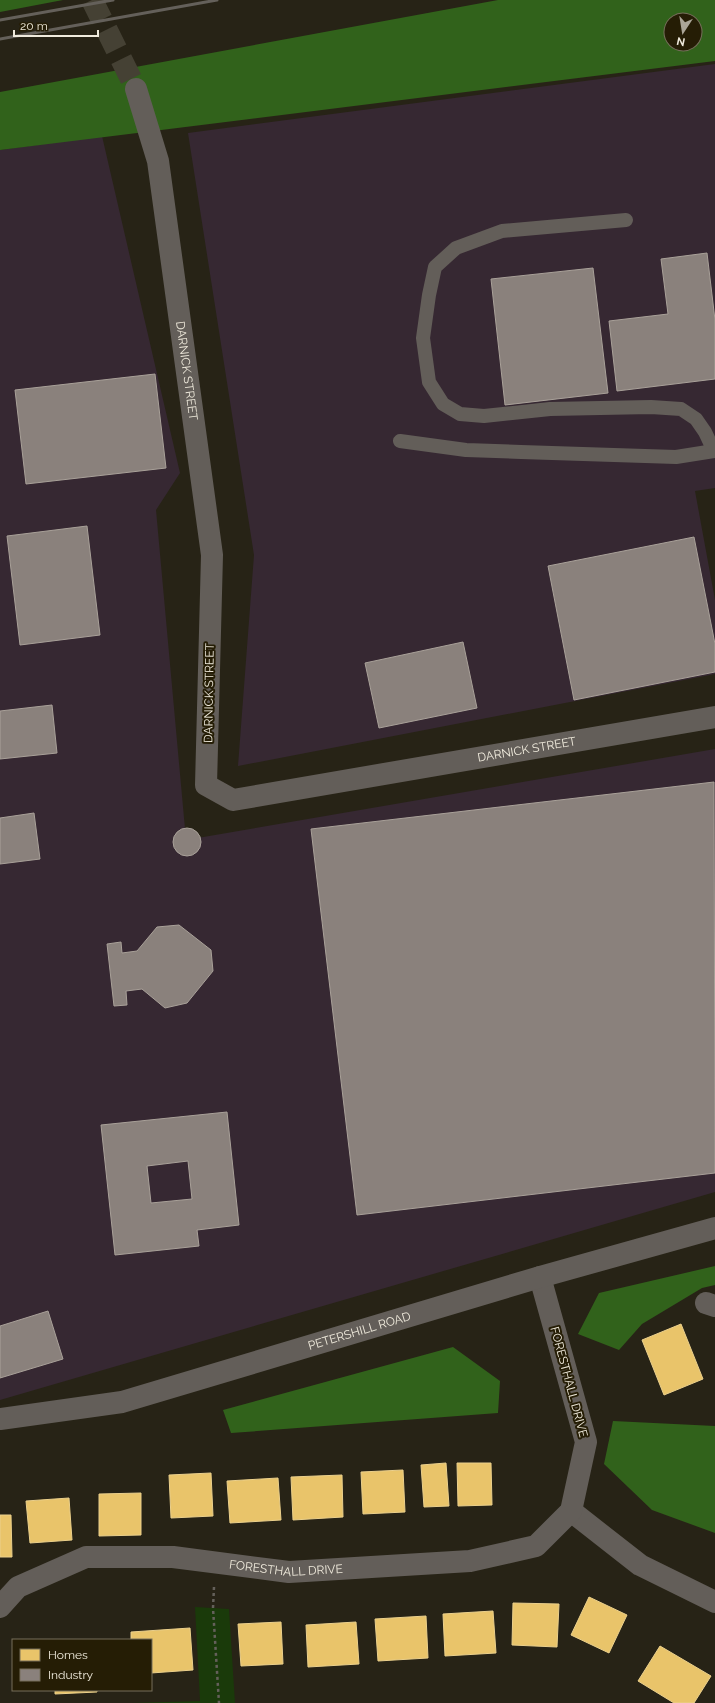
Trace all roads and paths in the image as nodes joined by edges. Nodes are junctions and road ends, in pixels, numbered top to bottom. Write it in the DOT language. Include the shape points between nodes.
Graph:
graph roads {
  1 [pos="136,89"];
  2 [pos="626,220"];
  3 [pos="400,441"];
  4 [pos="715,451"];
  5 [pos="715,717"];
  6 [pos="715,1228"];
  7 [pos="540,1277"];
  8 [pos="0,1419"];
  9 [pos="571,1511"];
  10 [pos="216,1563"];
  11 [pos="715,1602"];
  12 [pos="0,1607"];
  13 [pos="219,1703"];
  1 -- 5 [label="street, DARNICK STREET" via="158,161 212,555 206,785 233,800"];
  2 -- 4 [label="lane" via="502,231 456,248 435,267 429,295 423,338 429,382 443,404 460,414 484,416 550,409 681,409 696,419"];
  3 -- 4 [label="lane" via="466,450 676,457"];
  6 -- 7 [label="street, PETERSHILL ROAD"];
  7 -- 8 [label="street, PETERSHILL ROAD" via="122,1402"];
  7 -- 9 [label="street, FORESTHALL DRIVE" via="586,1442"];
  9 -- 10 [label="street, FORESTHALL DRIVE" via="536,1546 470,1561 289,1572"];
  9 -- 11 [label="street" via="640,1565"];
  10 -- 12 [label="street, FORESTHALL DRIVE" via="173,1558 86,1557 18,1587"];
  10 -- 13 [label="path" via="212,1608"];
}
